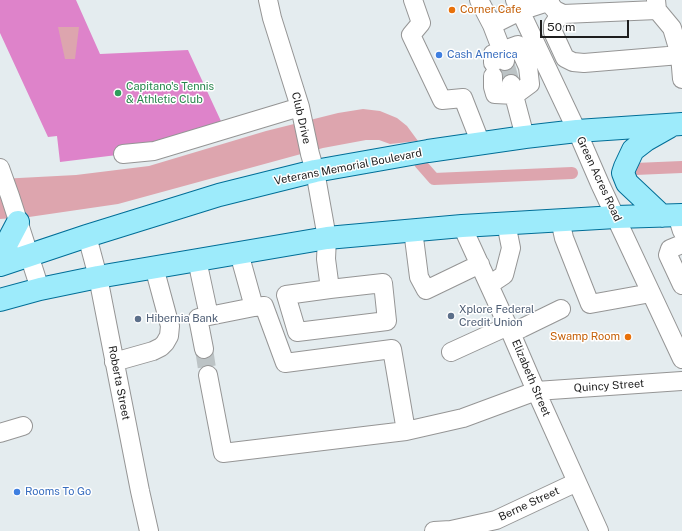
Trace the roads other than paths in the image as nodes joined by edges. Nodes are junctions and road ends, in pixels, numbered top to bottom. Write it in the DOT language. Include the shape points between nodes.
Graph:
graph roads {
  1 [pos="268,0"];
  2 [pos="413,0"];
  3 [pos="479,0"];
  4 [pos="549,1"];
  5 [pos="656,5"];
  6 [pos="517,6"];
  7 [pos="563,14"];
  8 [pos="492,25"];
  9 [pos="681,55"];
  10 [pos="507,56"];
  11 [pos="682,79"];
  12 [pos="513,89"];
  13 [pos="301,114"];
  14 [pos="679,124"];
  15 [pos="577,131"];
  16 [pos="525,137"];
  17 [pos="481,144"];
  18 [pos="123,154"];
  19 [pos="312,163"];
  20 [pos="2,172"];
  21 [pos="616,217"];
  22 [pos="676,219"];
  23 [pos="560,220"];
  24 [pos="18,222"];
  25 [pos="506,223"];
  26 [pos="462,226"];
  27 [pos="413,230"];
  28 [pos="87,236"];
  29 [pos="327,238"];
  30 [pos="682,244"];
  31 [pos="0,252"];
  32 [pos="239,253"];
  33 [pos="29,255"];
  34 [pos="197,260"];
  35 [pos="480,264"];
  36 [pos="0,265"];
  37 [pos="154,267"];
  38 [pos="98,277"];
  39 [pos="494,282"];
  40 [pos="682,285"];
  41 [pos="40,289"];
  42 [pos="330,289"];
  43 [pos="651,293"];
  44 [pos="0,300"];
  45 [pos="254,307"];
  46 [pos="561,309"];
  47 [pos="209,316"];
  48 [pos="514,329"];
  49 [pos="204,349"];
  50 [pos="450,352"];
  51 [pos="681,355"];
  52 [pos="114,362"];
  53 [pos="208,375"];
  54 [pos="682,381"];
  55 [pos="536,391"];
  56 [pos="24,426"];
  57 [pos="406,431"];
  58 [pos="0,433"];
  59 [pos="576,482"];
  60 [pos="149,531"];
  61 [pos="445,531"];
  62 [pos="599,531"];
  1 -- 13 [label="street, Club Drive"];
  2 -- 17 [label="street" via="422,23 411,35 442,100 463,98"];
  3 -- 8 [label="street"];
  4 -- 6 [label="street"];
  4 -- 7 [label="street" via="555,10"];
  5 -- 7 [label="street"];
  5 -- 9 [label="street" via="672,28"];
  6 -- 8 [label="street"];
  6 -- 10 [label="street, Green Acres Road"];
  7 -- 9 [label="street" via="553,25 553,32 565,58 573,62"];
  8 -- 10 [label="street"];
  9 -- 11 [label="street"];
  10 -- 12 [label="street" via="528,67 530,84"];
  10 -- 12 [label="street" via="493,87 495,94"];
  10 -- 15 [label="street, Green Acres Road"];
  12 -- 16 [label="street"];
  13 -- 18 [label="street" via="154,151"];
  13 -- 19 [label="street, Club Drive"];
  14 -- 15 [label="main road, Veterans Memorial Boulevard"];
  14 -- 22 [label="main road" via="646,140 633,150 623,172 627,183"];
  15 -- 16 [label="main road, Veterans Memorial Boulevard"];
  15 -- 21 [label="street, Green Acres Road"];
  16 -- 17 [label="main road, Veterans Memorial Boulevard"];
  17 -- 19 [label="main road, Veterans Memorial Boulevard"];
  19 -- 28 [label="main road, Veterans Memorial Boulevard"];
  19 -- 29 [label="street, Club Drive"];
  20 -- 24 [label="street"];
  21 -- 22 [label="main road"];
  21 -- 23 [label="main road"];
  21 -- 43 [label="street, Green Acres Road"];
  23 -- 25 [label="main road"];
  23 -- 43 [label="street" via="564,238 590,304"];
  24 -- 31 [label="main road" via="6,246"];
  24 -- 33 [label="street"];
  25 -- 26 [label="main road"];
  25 -- 39 [label="street" via="511,248 504,275"];
  26 -- 27 [label="main road"];
  26 -- 35 [label="street, Elizabeth Street"];
  27 -- 29 [label="main road"];
  27 -- 35 [label="street" via="419,277 426,290"];
  28 -- 33 [label="main road, Veterans Memorial Boulevard"];
  28 -- 38 [label="street, Roberta Street"];
  29 -- 32 [label="main road"];
  29 -- 42 [label="street, Club Drive" via="326,259"];
  30 -- 40 [label="street" via="670,249 668,255"];
  32 -- 34 [label="main road"];
  32 -- 45 [label="street"];
  33 -- 36 [label="main road, Veterans Memorial Boulevard"];
  33 -- 41 [label="street"];
  34 -- 37 [label="main road"];
  34 -- 47 [label="street"];
  35 -- 39 [label="street, Elizabeth Street"];
  37 -- 38 [label="main road"];
  37 -- 52 [label="street" via="169,320 169,336 166,343 153,351"];
  38 -- 41 [label="main road"];
  38 -- 52 [label="street, Roberta Street"];
  39 -- 48 [label="street, Elizabeth Street"];
  41 -- 44 [label="main road"];
  42 -- 42 [label="street" via="286,295 297,332 387,321 383,283"];
  43 -- 51 [label="street, Green Acres Road"];
  45 -- 47 [label="street"];
  45 -- 57 [label="street" via="264,306 285,363 392,349"];
  46 -- 48 [label="street"];
  47 -- 49 [label="street" via="198,318"];
  48 -- 50 [label="street"];
  48 -- 55 [label="street, Elizabeth Street"];
  52 -- 60 [label="street, Roberta Street"];
  53 -- 57 [label="street, Quincy Street" via="223,453"];
  54 -- 55 [label="street, Quincy Street"];
  55 -- 57 [label="street, Quincy Street" via="463,418"];
  55 -- 59 [label="street, Elizabeth Street"];
  56 -- 58 [label="street"];
  59 -- 61 [label="street, Berne Street" via="496,520"];
  59 -- 62 [label="street, Elizabeth Street"];
}
